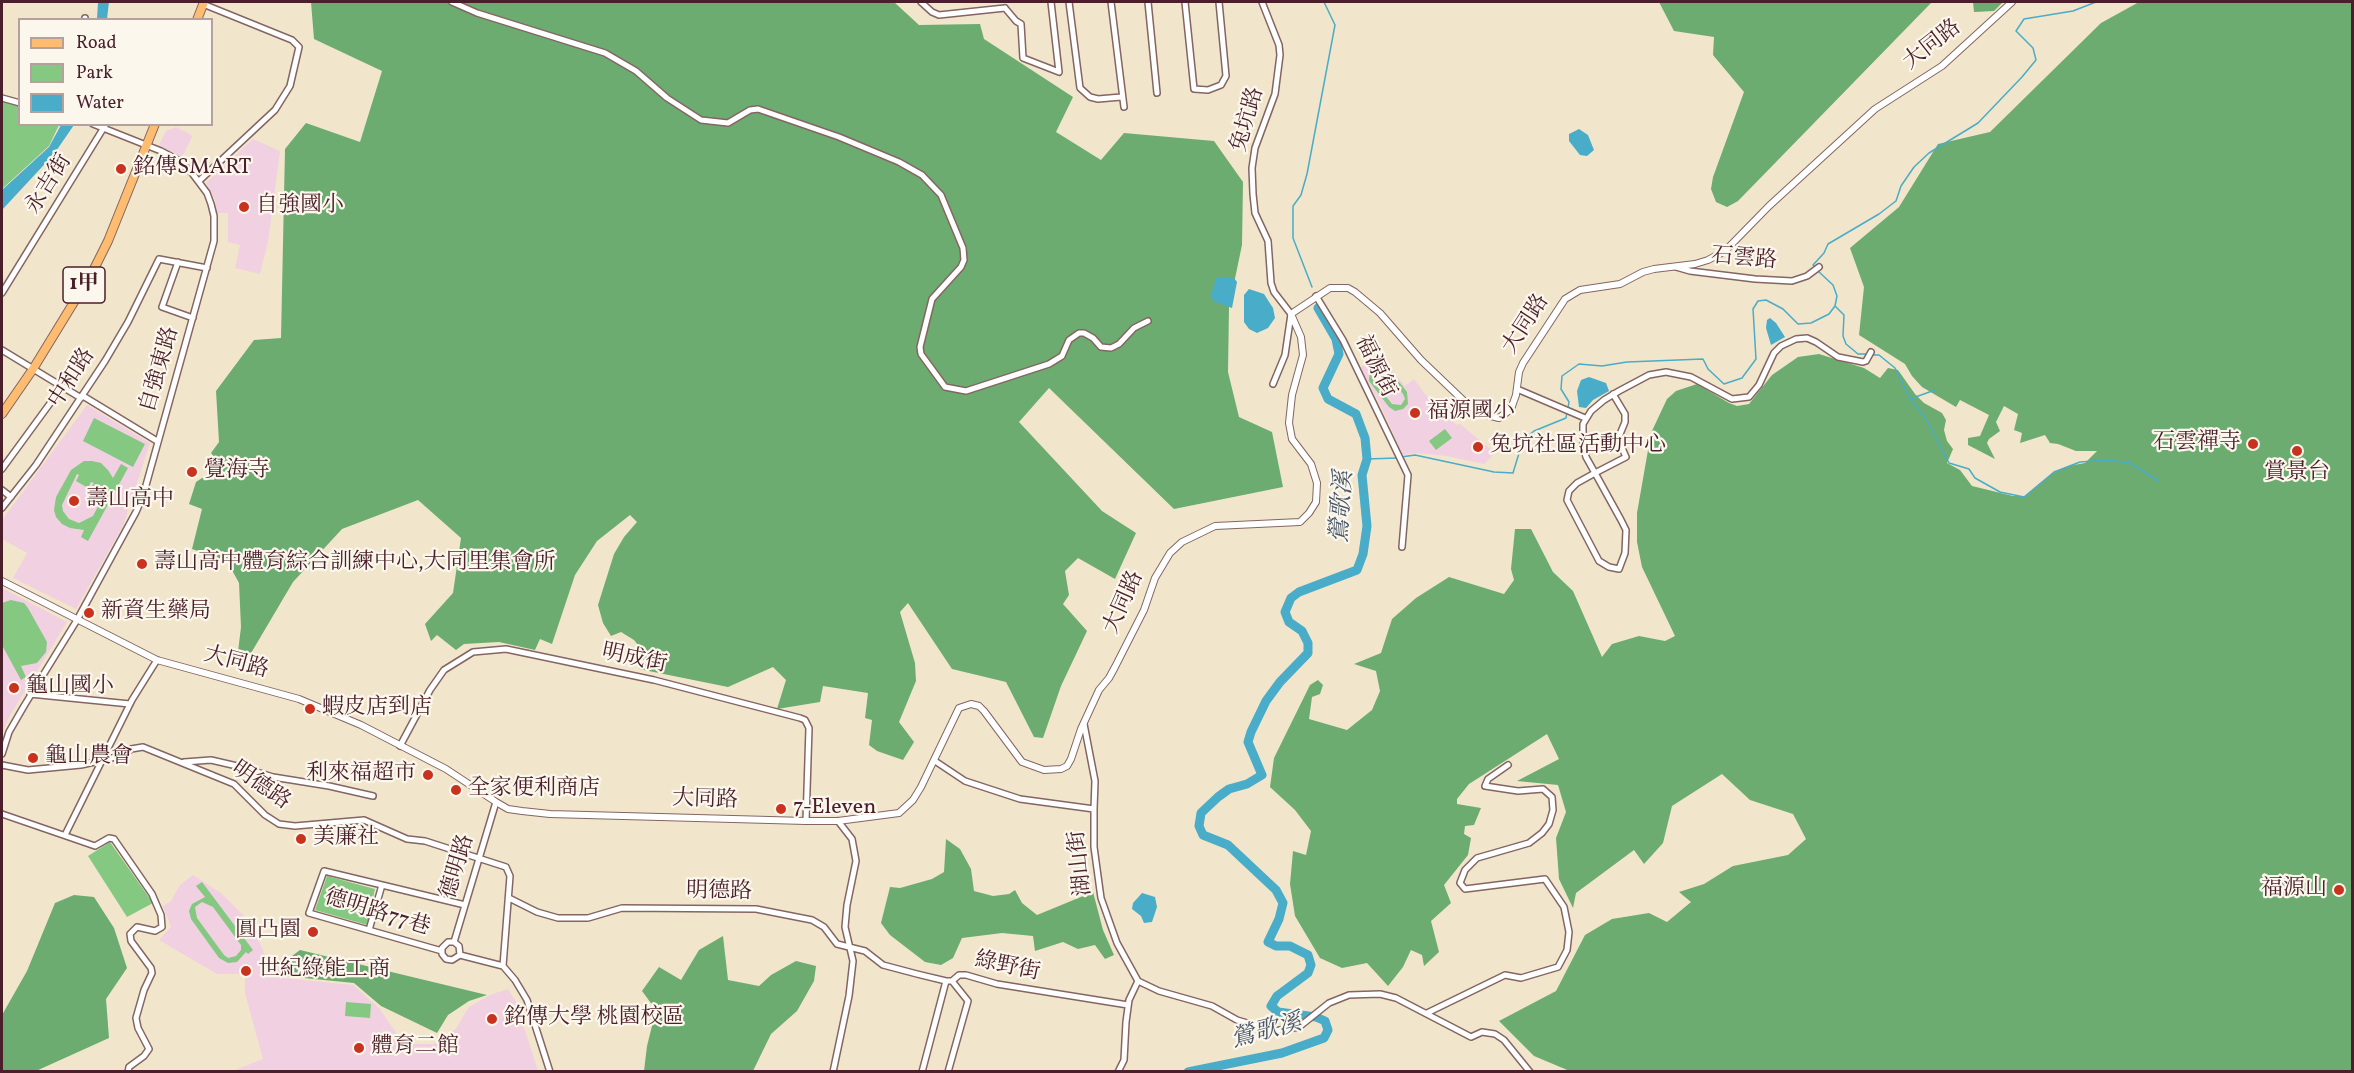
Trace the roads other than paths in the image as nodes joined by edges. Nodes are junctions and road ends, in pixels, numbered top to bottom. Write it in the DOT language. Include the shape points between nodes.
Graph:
graph roads {
  1 [pos="452,2"];
  2 [pos="921,2"];
  3 [pos="1051,2"];
  4 [pos="1069,2"];
  5 [pos="1111,2"];
  6 [pos="1148,2"];
  7 [pos="1185,2"];
  8 [pos="1219,2"];
  9 [pos="1262,2"];
  10 [pos="2012,2"];
  11 [pos="204,3"];
  12 [pos="1004,5"];
  13 [pos="198,18"];
  14 [pos="1157,93"];
  15 [pos="2,98"];
  16 [pos="1121,98"];
  17 [pos="18,102"];
  18 [pos="1124,107"];
  19 [pos="105,126"];
  20 [pos="154,126"];
  21 [pos="146,145"];
  22 [pos="199,181"];
  23 [pos="178,262"];
  24 [pos="1672,266"];
  25 [pos="1819,267"];
  26 [pos="207,268"];
  27 [pos="2,293"];
  28 [pos="1316,296"];
  29 [pos="1291,314"];
  30 [pos="194,318"];
  31 [pos="1148,321"];
  32 [pos="2,350"];
  33 [pos="1871,352"];
  34 [pos="33,369"];
  35 [pos="1273,384"];
  36 [pos="62,387"];
  37 [pos="1517,389"];
  38 [pos="1613,394"];
  39 [pos="82,397"];
  40 [pos="2,414"];
  41 [pos="1585,418"];
  42 [pos="157,441"];
  43 [pos="2,469"];
  44 [pos="1595,473"];
  45 [pos="2,490"];
  46 [pos="10,497"];
  47 [pos="2,508"];
  48 [pos="1402,547"];
  49 [pos="2,580"];
  50 [pos="77,620"];
  51 [pos="157,660"];
  52 [pos="30,694"];
  53 [pos="130,704"];
  54 [pos="1084,724"];
  55 [pos="400,746"];
  56 [pos="2,754"];
  57 [pos="103,760"];
  58 [pos="935,761"];
  59 [pos="184,762"];
  60 [pos="2,765"];
  61 [pos="1508,765"];
  62 [pos="373,796"];
  63 [pos="496,802"];
  64 [pos="1094,809"];
  65 [pos="2,814"];
  66 [pos="806,821"];
  67 [pos="838,821"];
  68 [pos="65,835"];
  69 [pos="479,859"];
  70 [pos="382,885"];
  71 [pos="509,898"];
  72 [pos="465,905"];
  73 [pos="369,930"];
  74 [pos="454,942"];
  75 [pos="851,947"];
  76 [pos="441,951"];
  77 [pos="459,955"];
  78 [pos="503,966"];
  79 [pos="949,981"];
  80 [pos="1138,981"];
  81 [pos="1128,1005"];
  82 [pos="1427,1013"];
  83 [pos="128,1071"];
  84 [pos="550,1071"];
  85 [pos="833,1071"];
  86 [pos="922,1071"];
  87 [pos="948,1071"];
  88 [pos="1118,1071"];
  89 [pos="1530,1071"];
  1 -- 31 [label="street" via="605,53 701,120 728,123 758,109 839,137 922,175 941,195 963,248 961,267 932,299 920,347 945,387 966,391 1049,364 1062,356 1069,340 1079,333 1093,338 1101,347 1112,348"];
  2 -- 12 [label="street" via="939,15"];
  3 -- 12 [label="street" via="1059,72 1023,58 1021,24"];
  4 -- 16 [label="street" via="1080,88 1098,99"];
  5 -- 16 [label="street"];
  6 -- 14 [label="street"];
  7 -- 8 [label="street" via="1194,89 1208,90 1221,85 1227,76"];
  9 -- 29 [label="street, 兔坑路" via="1280,55 1275,94 1255,148 1253,194 1255,213 1268,241 1271,283"];
  10 -- 24 [label="street, 大同路" via="1942,66 1875,108 1725,251 1701,262"];
  11 -- 13 [label="main road"];
  11 -- 22 [label="street" via="292,40 299,47 290,86 275,110"];
  15 -- 17 [label="street"];
  16 -- 18 [label="street"];
  19 -- 21 [label="street, 自強東路"];
  19 -- 27 [label="street, 永吉街"];
  20 -- 21 [label="main road, 1甲"];
  21 -- 22 [label="street, 自強東路" via="178,160"];
  21 -- 34 [label="main road, 1甲" via="103,251"];
  22 -- 26 [label="street, 自強東路" via="214,216 214,241"];
  23 -- 26 [label="street"];
  23 -- 30 [label="street" via="162,307"];
  23 -- 39 [label="street, 中和路" via="159,259 128,322"];
  24 -- 25 [label="street, 石雲路" via="1755,279 1798,280"];
  24 -- 37 [label="street, 大同路" via="1643,272 1620,284 1595,286 1571,294 1553,314 1523,363"];
  26 -- 30 [label="street, 自強東路"];
  28 -- 29 [label="street, 大同路"];
  28 -- 37 [label="street, 大同路" via="1339,287 1355,292 1467,404 1483,414 1499,418 1504,415 1514,403"];
  28 -- 48 [label="street, 福源街" via="1343,340 1408,475"];
  29 -- 35 [label="street" via="1285,355"];
  29 -- 54 [label="street, 大同路" via="1301,337 1303,355 1289,423 1292,439 1311,464 1317,483 1316,502 1300,522 1215,526 1182,542 1170,553"];
  30 -- 42 [label="street, 自強東路"];
  32 -- 34 [label="street"];
  33 -- 38 [label="street" via="1863,362 1838,357 1807,338 1796,339 1774,353 1753,394 1742,399 1732,399 1690,377 1666,372 1648,375"];
  34 -- 36 [label="street"];
  34 -- 40 [label="main road, 1甲"];
  36 -- 39 [label="street"];
  36 -- 43 [label="street"];
  37 -- 41 [label="street"];
  38 -- 41 [label="street"];
  38 -- 44 [label="street" via="1625,414 1618,439 1626,457"];
  39 -- 42 [label="street"];
  39 -- 46 [label="street, 中和路"];
  41 -- 44 [label="street" via="1583,446"];
  42 -- 50 [label="street, 自強東路" via="136,512"];
  44 -- 44 [label="street" via="1572,487 1567,500 1599,561 1619,569 1625,553 1626,531"];
  45 -- 46 [label="street"];
  46 -- 47 [label="street, 中和路"];
  49 -- 50 [label="street, 大同路"];
  50 -- 51 [label="street, 大同路"];
  50 -- 52 [label="street, 自強東路"];
  51 -- 53 [label="street"];
  51 -- 55 [label="street, 大同路" via="299,699"];
  52 -- 53 [label="street"];
  52 -- 56 [label="street, 自強東路"];
  53 -- 57 [label="street"];
  54 -- 58 [label="street, 大同路" via="1067,766 1044,770 1022,762 979,706 965,705 955,714"];
  54 -- 64 [label="street" via="1095,781"];
  55 -- 63 [label="street, 大同路" via="446,769"];
  55 -- 66 [label="street, 明成街" via="444,670 473,652 506,649 800,717 809,728"];
  57 -- 59 [label="street, 明德路" via="137,746"];
  57 -- 60 [label="street, 明德路" via="28,770"];
  57 -- 68 [label="street"];
  58 -- 64 [label="street, 湖山街" via="965,781 1020,799"];
  58 -- 67 [label="street, 大同路" via="913,800 899,813"];
  59 -- 62 [label="street" via="211,760 273,777"];
  59 -- 69 [label="street, 明德路" via="234,784 279,824 364,820 407,839"];
  61 -- 82 [label="street" via="1488,779 1485,786 1543,789 1552,797 1549,824 1529,843 1477,858 1465,870 1460,883 1465,889 1545,879 1563,907 1569,932 1567,951 1558,967 1521,978 1505,975"];
  63 -- 66 [label="street, 大同路" via="508,809 550,814"];
  63 -- 69 [label="street, 德明路"];
  64 -- 80 [label="street, 湖山街" via="1101,898 1117,943"];
  65 -- 68 [label="street"];
  66 -- 67 [label="street, 大同路"];
  67 -- 75 [label="street" via="852,839 856,861 845,927"];
  68 -- 83 [label="street" via="95,846 114,839 152,894 161,915 159,931 137,927 130,934 152,973 136,1018 149,1049"];
  69 -- 71 [label="street, 明德路" via="506,867"];
  69 -- 72 [label="street, 德明路"];
  70 -- 72 [label="street"];
  70 -- 73 [label="street"];
  70 -- 73 [label="street, 德明路77巷" via="324,871 309,913"];
  71 -- 75 [label="street, 明德路" via="558,918 588,918 622,908 756,909 812,920 824,927 837,944"];
  71 -- 78 [label="street, 明德路"];
  72 -- 74 [label="street, 德明路"];
  73 -- 76 [label="street, 德明路77巷"];
  74 -- 76 [label="street" via="446,943"];
  74 -- 77 [label="street" via="459,946"];
  75 -- 79 [label="street, 綠野街" via="865,951 883,964"];
  75 -- 85 [label="street" via="849,996"];
  76 -- 77 [label="street" via="449,960"];
  77 -- 78 [label="street"];
  78 -- 84 [label="street" via="528,1000"];
  79 -- 81 [label="street, 綠野街" via="966,975 997,984"];
  79 -- 86 [label="street"];
  79 -- 87 [label="street" via="968,1001"];
  80 -- 81 [label="street"];
  80 -- 82 [label="street" via="1212,1006 1261,1029 1285,1031 1299,1027 1329,1004 1349,995 1380,994"];
  81 -- 88 [label="street" via="1124,1060"];
  82 -- 89 [label="street" via="1471,1037 1482,1032 1496,1034"];
}
